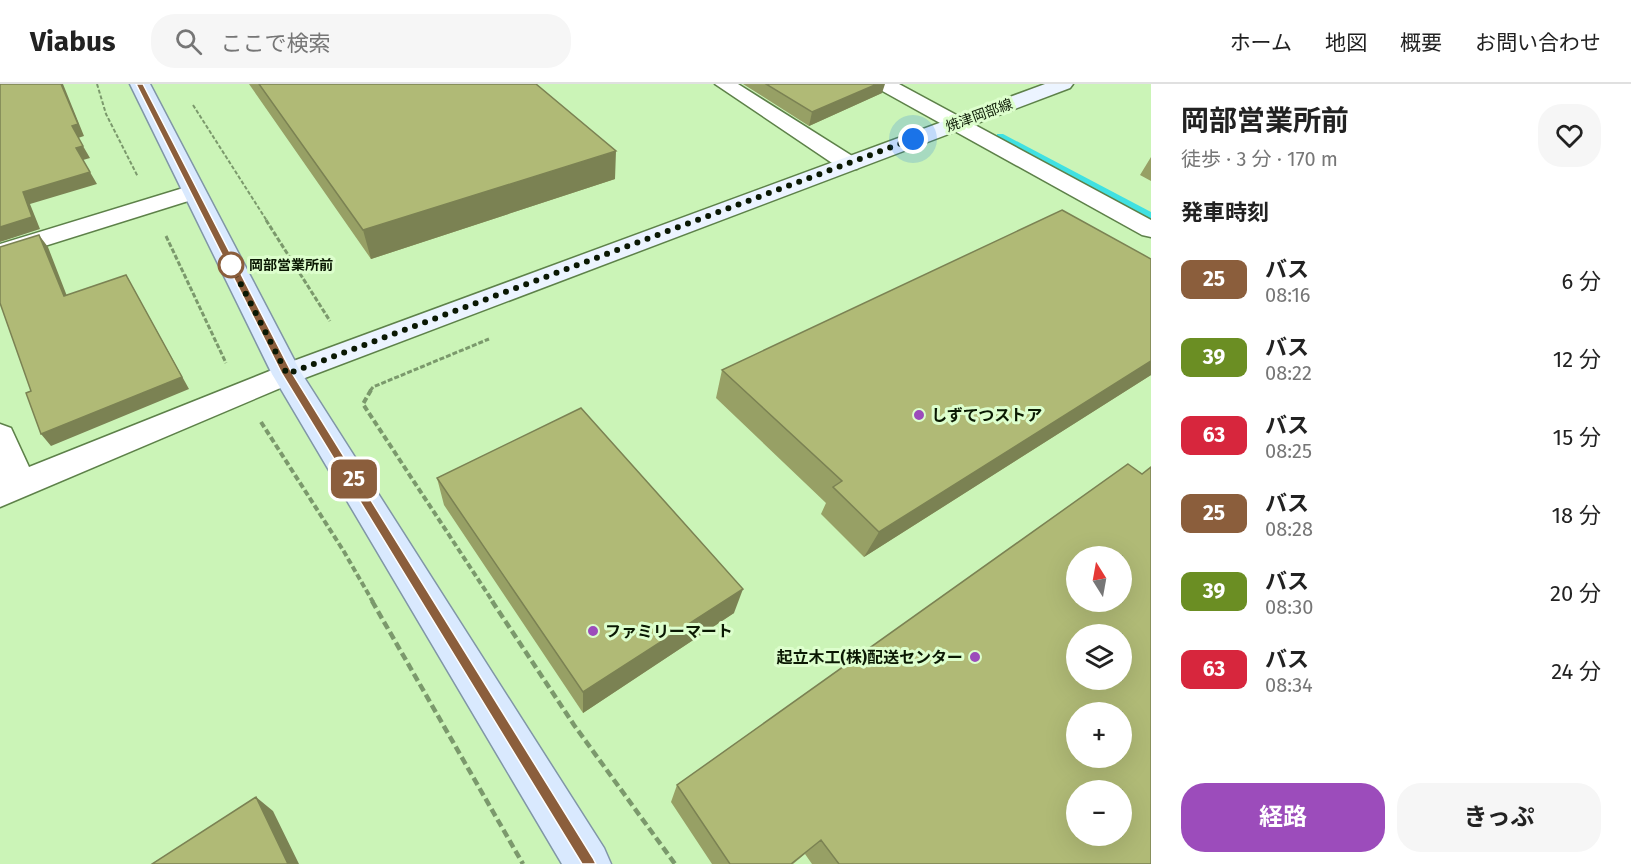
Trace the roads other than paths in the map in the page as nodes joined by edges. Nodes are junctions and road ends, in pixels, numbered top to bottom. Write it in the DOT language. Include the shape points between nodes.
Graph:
graph roads {
  1 [pos="140,84"];
  2 [pos="725,84"];
  3 [pos="884,84"];
  4 [pos="1052,86"];
  5 [pos="955,123"];
  6 [pos="849,164"];
  7 [pos="193,192"];
  8 [pos="1151,230"];
  9 [pos="0,252"];
  10 [pos="287,374"];
  11 [pos="0,436"];
  12 [pos="10,488"];
  13 [pos="588,864"];
  1 -- 7 [label="main road"];
  2 -- 6 [label="street"];
  3 -- 5 [label="street"];
  4 -- 5 [label="main road, 焼津岡部線"];
  5 -- 6 [label="main road, 焼津岡部線"];
  5 -- 8 [label="street"];
  6 -- 10 [label="main road, 焼津岡部線"];
  7 -- 9 [label="street"];
  7 -- 10 [label="main road"];
  10 -- 12 [label="street"];
  10 -- 13 [label="main road"];
  11 -- 12 [label="street"];
}
